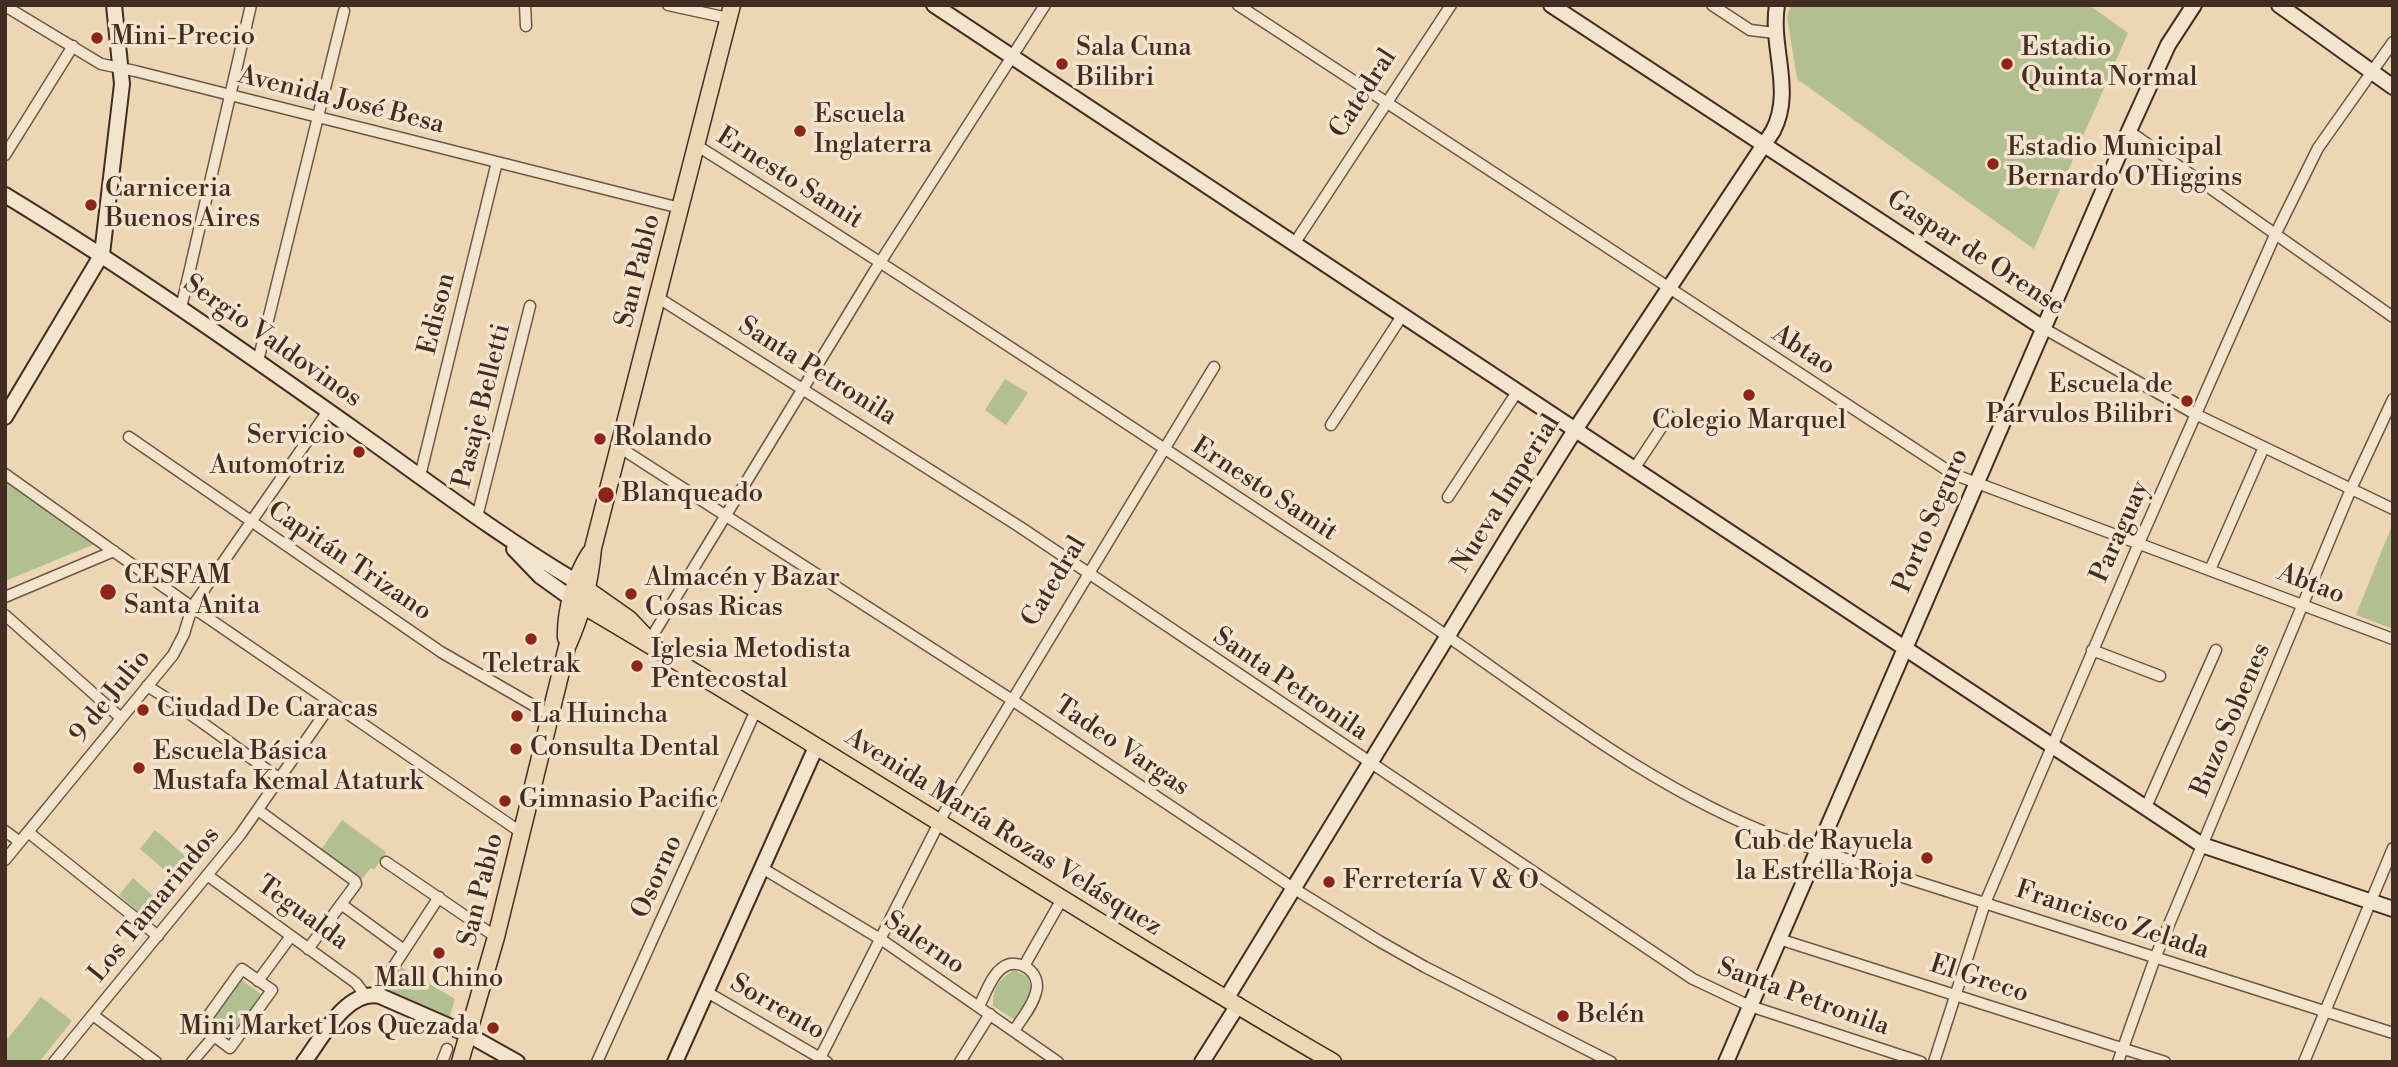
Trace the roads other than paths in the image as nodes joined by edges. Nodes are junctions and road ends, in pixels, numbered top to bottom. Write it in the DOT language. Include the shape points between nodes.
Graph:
graph roads {
  1 [pos="114,5"];
  2 [pos="251,5"];
  3 [pos="525,5"];
  4 [pos="668,5"];
  5 [pos="934,5"];
  6 [pos="1045,5"];
  7 [pos="1238,5"];
  8 [pos="1451,5"];
  9 [pos="1551,5"];
  10 [pos="1712,5"];
  11 [pos="1777,5"];
  12 [pos="2194,5"];
  13 [pos="2279,5"];
  14 [pos="5,6"];
  15 [pos="344,11"];
  16 [pos="730,12"];
  17 [pos="526,26"];
  18 [pos="1776,33"];
  19 [pos="2393,42"];
  20 [pos="72,47"];
  21 [pos="1010,57"];
  22 [pos="121,68"];
  23 [pos="2371,71"];
  24 [pos="2393,87"];
  25 [pos="230,95"];
  26 [pos="1387,103"];
  27 [pos="317,117"];
  28 [pos="2129,131"];
  29 [pos="696,145"];
  30 [pos="1765,145"];
  31 [pos="5,155"];
  32 [pos="497,162"];
  33 [pos="5,195"];
  34 [pos="680,208"];
  35 [pos="2275,235"];
  36 [pos="1294,244"];
  37 [pos="102,254"];
  38 [pos="881,261"];
  39 [pos="1670,288"];
  40 [pos="657,296"];
  41 [pos="530,306"];
  42 [pos="181,308"];
  43 [pos="1402,316"];
  44 [pos="2393,317"];
  45 [pos="2043,328"];
  46 [pos="258,361"];
  47 [pos="1214,367"];
  48 [pos="804,388"];
  49 [pos="1517,392"];
  50 [pos="2393,399"];
  51 [pos="328,411"];
  52 [pos="2195,414"];
  53 [pos="1669,416"];
  54 [pos="5,417"];
  55 [pos="1331,425"];
  56 [pos="1575,430"];
  57 [pos="129,438"];
  58 [pos="619,447"];
  59 [pos="2264,447"];
  60 [pos="1164,449"];
  61 [pos="1634,469"];
  62 [pos="5,474"];
  63 [pos="421,476"];
  64 [pos="1975,482"];
  65 [pos="2351,489"];
  66 [pos="1448,497"];
  67 [pos="2393,509"];
  68 [pos="726,515"];
  69 [pos="477,517"];
  70 [pos="252,521"];
  71 [pos="2139,543"];
  72 [pos="114,551"];
  73 [pos="2210,570"];
  74 [pos="1089,573"];
  75 [pos="580,595"];
  76 [pos="5,597"];
  77 [pos="2303,604"];
  78 [pos="192,607"];
  79 [pos="5,615"];
  80 [pos="1447,636"];
  81 [pos="2393,639"];
  82 [pos="648,643"];
  83 [pos="1905,648"];
  84 [pos="2092,650"];
  85 [pos="2216,650"];
  86 [pos="2160,676"];
  87 [pos="147,686"];
  88 [pos="1012,700"];
  89 [pos="332,703"];
  90 [pos="756,710"];
  91 [pos="550,715"];
  92 [pos="121,718"];
  93 [pos="2052,746"];
  94 [pos="816,747"];
  95 [pos="1369,763"];
  96 [pos="280,779"];
  97 [pos="2146,807"];
  98 [pos="258,810"];
  99 [pos="938,823"];
  100 [pos="5,831"];
  101 [pos="28,832"];
  102 [pos="522,833"];
  103 [pos="20,842"];
  104 [pos="2202,845"];
  105 [pos="2393,848"];
  106 [pos="1818,850"];
  107 [pos="5,860"];
  108 [pos="386,862"];
  109 [pos="762,868"];
  110 [pos="208,875"];
  111 [pos="1293,888"];
  112 [pos="439,897"];
  113 [pos="1062,899"];
  114 [pos="1985,902"];
  115 [pos="2370,902"];
  116 [pos="341,904"];
  117 [pos="2393,909"];
  118 [pos="158,936"];
  119 [pos="291,936"];
  120 [pos="496,937"];
  121 [pos="1779,939"];
  122 [pos="882,940"];
  123 [pos="308,949"];
  124 [pos="404,950"];
  125 [pos="2155,958"];
  126 [pos="1024,965"];
  127 [pos="258,981"];
  128 [pos="707,992"];
  129 [pos="370,995"];
  130 [pos="1956,995"];
  131 [pos="1232,1002"];
  132 [pos="979,1006"];
  133 [pos="1750,1006"];
  134 [pos="2325,1012"];
  135 [pos="990,1014"];
  136 [pos="93,1015"];
  137 [pos="1014,1031"];
  138 [pos="2393,1033"];
  139 [pos="467,1034"];
  140 [pos="214,1036"];
  141 [pos="2123,1048"];
  142 [pos="447,1049"];
  143 [pos="822,1060"];
  144 [pos="54,1062"];
  145 [pos="156,1062"];
  146 [pos="192,1062"];
  147 [pos="304,1062"];
  148 [pos="443,1062"];
  149 [pos="460,1062"];
  150 [pos="517,1062"];
  151 [pos="597,1062"];
  152 [pos="675,1062"];
  153 [pos="960,1062"];
  154 [pos="1058,1062"];
  155 [pos="1202,1062"];
  156 [pos="1333,1062"];
  157 [pos="1611,1062"];
  158 [pos="1726,1062"];
  159 [pos="1921,1062"];
  160 [pos="1934,1062"];
  161 [pos="2118,1062"];
  162 [pos="2165,1062"];
  163 [pos="2304,1062"];
  1 -- 22 [label="main road"];
  2 -- 25 [label="street"];
  3 -- 17 [label="street"];
  4 -- 16 [label="street"];
  5 -- 21 [label="main road"];
  6 -- 21 [label="street"];
  7 -- 26 [label="street, Abtao"];
  8 -- 26 [label="street, Catedral"];
  9 -- 30 [label="main road, Gaspar de Orense"];
  10 -- 18 [label="street" via="1750,30"];
  11 -- 18 [label="main road, Nueva Imperial"];
  12 -- 28 [label="main road, Porto Seguro" via="2168,44"];
  13 -- 23 [label="main road"];
  14 -- 20 [label="street, Avenida José Besa"];
  15 -- 27 [label="street"];
  16 -- 29 [label="main road, San Pablo"];
  18 -- 30 [label="main road, Nueva Imperial" via="1782,106"];
  19 -- 23 [label="street, Paraguay"];
  20 -- 22 [label="street, Avenida José Besa" via="101,64"];
  20 -- 31 [label="street"];
  21 -- 36 [label="main road"];
  21 -- 38 [label="street"];
  22 -- 25 [label="street, Avenida José Besa"];
  22 -- 37 [label="main road"];
  23 -- 24 [label="main road"];
  23 -- 35 [label="street, Paraguay" via="2318,148"];
  25 -- 27 [label="street, Avenida José Besa"];
  25 -- 42 [label="street"];
  26 -- 36 [label="street, Catedral"];
  26 -- 39 [label="street, Abtao"];
  27 -- 32 [label="street, Avenida José Besa"];
  27 -- 46 [label="street"];
  28 -- 35 [label="street"];
  28 -- 45 [label="main road, Porto Seguro"];
  29 -- 34 [label="main road, San Pablo"];
  29 -- 38 [label="street, Ernesto Samit"];
  30 -- 39 [label="main road, Nueva Imperial"];
  30 -- 45 [label="main road, Gaspar de Orense"];
  32 -- 34 [label="street, Avenida José Besa"];
  32 -- 63 [label="street, Edison"];
  33 -- 37 [label="main road, Sergio Valdovinos"];
  34 -- 40 [label="main road, San Pablo"];
  35 -- 44 [label="street"];
  35 -- 52 [label="street, Paraguay"];
  36 -- 43 [label="main road"];
  37 -- 42 [label="main road, Sergio Valdovinos"];
  37 -- 54 [label="main road"];
  38 -- 48 [label="street"];
  38 -- 60 [label="street, Ernesto Samit"];
  39 -- 56 [label="main road, Nueva Imperial"];
  39 -- 64 [label="street, Abtao" via="1942,468"];
  40 -- 48 [label="street, Santa Petronila"];
  40 -- 58 [label="main road, San Pablo"];
  41 -- 69 [label="street, Pasaje Belletti"];
  42 -- 46 [label="main road, Sergio Valdovinos"];
  43 -- 49 [label="main road"];
  43 -- 55 [label="street"];
  45 -- 52 [label="street, Gaspar de Orense"];
  45 -- 64 [label="main road, Porto Seguro"];
  46 -- 51 [label="main road, Sergio Valdovinos"];
  47 -- 60 [label="street, Catedral"];
  48 -- 68 [label="street"];
  48 -- 74 [label="street, Santa Petronila"];
  49 -- 56 [label="main road"];
  49 -- 66 [label="street"];
  50 -- 65 [label="street, Buzo Sobenes"];
  51 -- 63 [label="main road, Sergio Valdovinos"];
  51 -- 70 [label="street, 9 de Julio"];
  52 -- 59 [label="street, Gaspar de Orense"];
  52 -- 71 [label="street, Paraguay"];
  53 -- 61 [label="street"];
  56 -- 61 [label="main road"];
  56 -- 80 [label="main road, Nueva Imperial"];
  57 -- 70 [label="street, Capitán Trizano"];
  58 -- 68 [label="street, Tadeo Vargas"];
  58 -- 75 [label="main road, San Pablo"];
  59 -- 65 [label="street, Gaspar de Orense"];
  59 -- 73 [label="street"];
  60 -- 74 [label="street, Catedral"];
  60 -- 80 [label="street, Ernesto Samit"];
  61 -- 83 [label="main road"];
  62 -- 72 [label="street"];
  63 -- 69 [label="main road, Sergio Valdovinos"];
  64 -- 71 [label="street, Abtao"];
  64 -- 83 [label="main road, Porto Seguro"];
  65 -- 67 [label="street, Gaspar de Orense"];
  65 -- 77 [label="street, Buzo Sobenes"];
  68 -- 82 [label="street"];
  68 -- 88 [label="street, Tadeo Vargas"];
  69 -- 75 [label="main road, Sergio Valdovinos"];
  70 -- 78 [label="street, 9 de Julio"];
  70 -- 91 [label="street, Capitán Trizano" via="441,652"];
  71 -- 73 [label="street, Abtao"];
  71 -- 84 [label="street, Paraguay"];
  72 -- 76 [label="street"];
  72 -- 78 [label="street"];
  73 -- 77 [label="street, Abtao"];
  74 -- 88 [label="street, Catedral"];
  74 -- 95 [label="street, Santa Petronila"];
  75 -- 82 [label="main road, Avenida María Rozas Velásquez"];
  75 -- 91 [label="main road, San Pablo"];
  77 -- 81 [label="street, Abtao"];
  77 -- 104 [label="street, Buzo Sobenes"];
  78 -- 87 [label="street, 9 de Julio" via="181,640"];
  78 -- 89 [label="street"];
  79 -- 92 [label="street"];
  80 -- 95 [label="main road, Nueva Imperial"];
  80 -- 106 [label="street, Ernesto Samit" via="1656,778 1771,835"];
  82 -- 90 [label="main road, Avenida María Rozas Velásquez"];
  83 -- 93 [label="main road"];
  83 -- 106 [label="main road, Porto Seguro"];
  84 -- 86 [label="street"];
  84 -- 93 [label="street, Paraguay"];
  85 -- 97 [label="street"];
  87 -- 92 [label="street, 9 de Julio"];
  87 -- 96 [label="street"];
  88 -- 99 [label="street, Catedral"];
  88 -- 111 [label="street, Tadeo Vargas"];
  89 -- 96 [label="street, Los Tamarindos"];
  89 -- 102 [label="street"];
  90 -- 94 [label="main road, Avenida María Rozas Velásquez"];
  90 -- 151 [label="street, Osorno"];
  91 -- 102 [label="main road, San Pablo"];
  92 -- 101 [label="street, 9 de Julio"];
  93 -- 97 [label="main road"];
  93 -- 114 [label="street, Paraguay"];
  94 -- 99 [label="main road, Avenida María Rozas Velásquez"];
  94 -- 109 [label="main road"];
  95 -- 111 [label="main road, Nueva Imperial"];
  95 -- 133 [label="street, Santa Petronila" via="1693,979"];
  96 -- 98 [label="street, Los Tamarindos"];
  97 -- 104 [label="main road"];
  98 -- 110 [label="street, Los Tamarindos"];
  98 -- 116 [label="street" via="355,881"];
  99 -- 113 [label="main road, Avenida María Rozas Velásquez"];
  99 -- 122 [label="street, Catedral"];
  100 -- 103 [label="street"];
  101 -- 103 [label="street, 9 de Julio"];
  101 -- 118 [label="street"];
  102 -- 120 [label="main road, San Pablo"];
  103 -- 107 [label="street, 9 de Julio"];
  104 -- 115 [label="main road"];
  104 -- 125 [label="street, Buzo Sobenes"];
  105 -- 115 [label="street"];
  106 -- 114 [label="street, Francisco Zelada"];
  106 -- 121 [label="main road, Porto Seguro"];
  108 -- 112 [label="street"];
  109 -- 122 [label="street, Salerno"];
  109 -- 128 [label="main road"];
  110 -- 118 [label="street, Los Tamarindos"];
  110 -- 119 [label="street, Tegualda"];
  111 -- 131 [label="main road, Nueva Imperial"];
  111 -- 157 [label="street, Tadeo Vargas" via="1425,967"];
  112 -- 120 [label="street"];
  112 -- 124 [label="street"];
  113 -- 126 [label="street"];
  113 -- 131 [label="main road, Avenida María Rozas Velásquez"];
  114 -- 125 [label="street, Francisco Zelada"];
  114 -- 130 [label="street, Paraguay"];
  115 -- 117 [label="main road"];
  115 -- 134 [label="street"];
  116 -- 123 [label="street"];
  116 -- 124 [label="street"];
  118 -- 136 [label="street, Los Tamarindos"];
  119 -- 123 [label="street, Tegualda"];
  119 -- 127 [label="street"];
  120 -- 139 [label="main road, San Pablo"];
  121 -- 130 [label="street, El Greco"];
  121 -- 133 [label="main road, Porto Seguro"];
  122 -- 132 [label="street, Salerno"];
  122 -- 143 [label="street, Catedral"];
  123 -- 129 [label="street, Tegualda"];
  124 -- 129 [label="street"];
  125 -- 134 [label="street, Francisco Zelada"];
  125 -- 141 [label="street, Buzo Sobenes"];
  126 -- 132 [label="street" via="1000,969"];
  126 -- 137 [label="street" via="1035,977 1037,990"];
  127 -- 140 [label="street" via="242,969 201,1026"];
  127 -- 140 [label="street" via="271,990 230,1048"];
  128 -- 143 [label="street, Sorrento"];
  128 -- 152 [label="main road"];
  129 -- 139 [label="main road, Tegualda"];
  129 -- 147 [label="main road" via="355,999 342,1010"];
  130 -- 141 [label="street, El Greco"];
  130 -- 160 [label="street, Paraguay"];
  131 -- 155 [label="main road, Nueva Imperial"];
  131 -- 156 [label="main road, Avenida María Rozas Velásquez"];
  132 -- 135 [label="street, Salerno"];
  133 -- 158 [label="main road, Porto Seguro"];
  133 -- 159 [label="street, Santa Petronila"];
  134 -- 138 [label="street, Francisco Zelada"];
  134 -- 163 [label="street"];
  135 -- 137 [label="street, Salerno"];
  135 -- 153 [label="street"];
  136 -- 144 [label="street, Los Tamarindos"];
  136 -- 145 [label="street"];
  137 -- 154 [label="street, Salerno"];
  139 -- 149 [label="main road, San Pablo"];
  139 -- 150 [label="main road, Tegualda"];
  140 -- 146 [label="street"];
  141 -- 161 [label="street, Buzo Sobenes"];
  141 -- 162 [label="street, El Greco"];
  142 -- 148 [label="street"];
}
